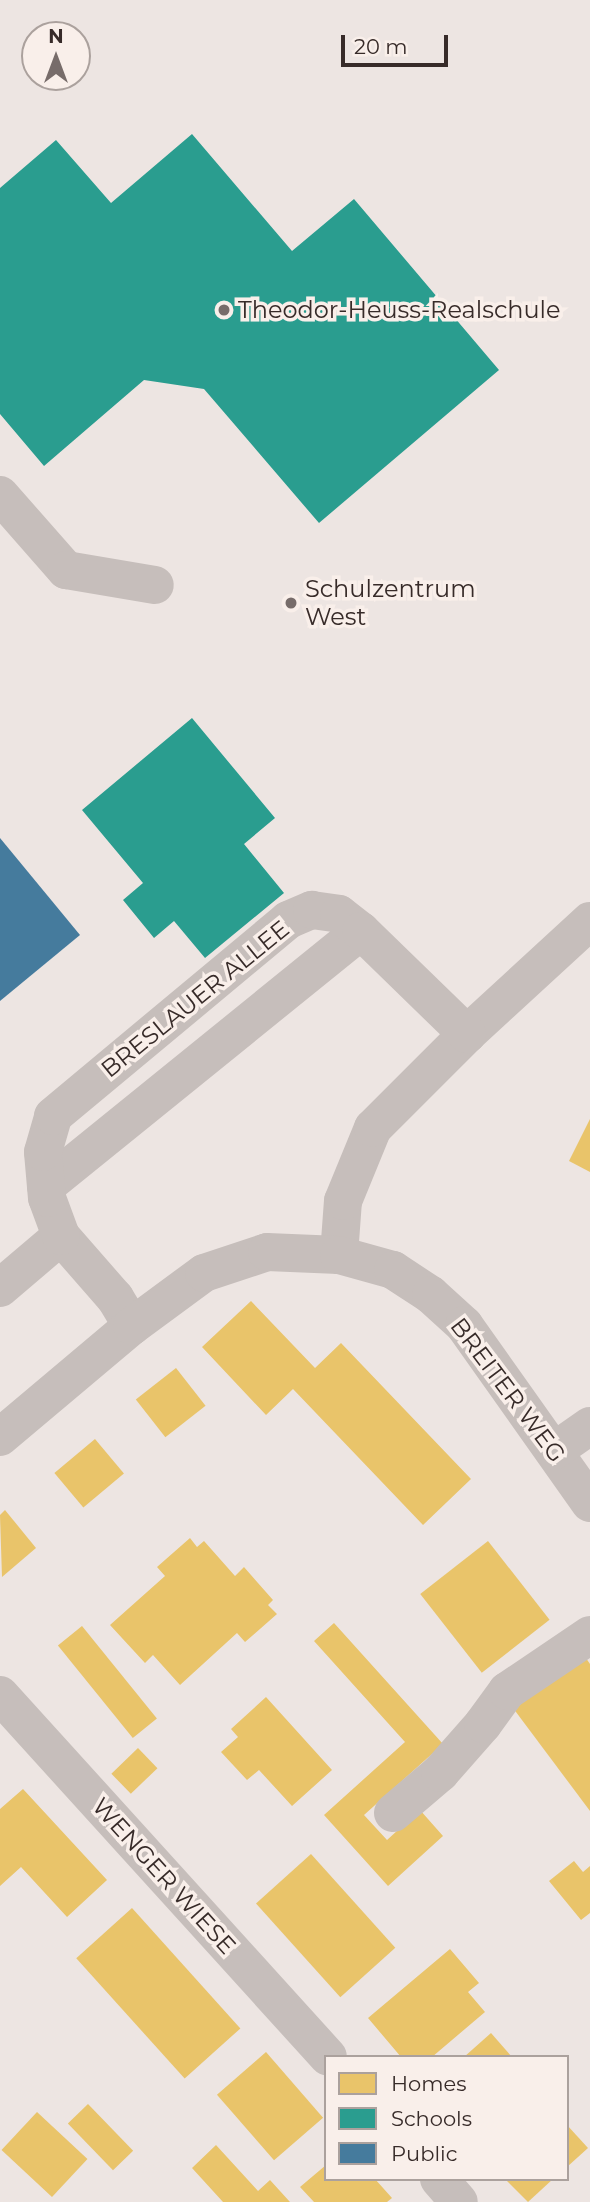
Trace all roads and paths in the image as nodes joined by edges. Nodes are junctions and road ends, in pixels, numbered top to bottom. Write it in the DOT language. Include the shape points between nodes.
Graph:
graph roads {
  1 [pos="0,495"];
  2 [pos="155,585"];
  3 [pos="590,921"];
  4 [pos="361,931"];
  5 [pos="467,1034"];
  6 [pos="46,1186"];
  7 [pos="61,1236"];
  8 [pos="339,1255"];
  9 [pos="0,1288"];
  10 [pos="123,1312"];
  11 [pos="590,1426"];
  12 [pos="0,1437"];
  13 [pos="554,1451"];
  14 [pos="590,1503"];
  15 [pos="590,1635"];
  16 [pos="0,1695"];
  17 [pos="393,1813"];
  18 [pos="326,2055"];
  19 [pos="441,2181"];
  20 [pos="459,2202"];
  1 -- 2 [label="street" via="66,570"];
  3 -- 5 [label="street"];
  4 -- 5 [label="street, BRESLAUER ALLEE"];
  4 -- 6 [label="street"];
  4 -- 6 [label="street, BRESLAUER ALLEE" via="339,914 312,910 288,920 53,1116 43,1152"];
  5 -- 8 [label="street" via="373,1128 343,1201"];
  6 -- 7 [label="street, BRESLAUER ALLEE"];
  7 -- 9 [label="street"];
  7 -- 10 [label="street, BRESLAUER ALLEE"];
  8 -- 10 [label="street" via="267,1252 204,1273"];
  8 -- 13 [label="street, BREITER WEG" via="393,1270 464,1325"];
  10 -- 12 [label="street"];
  11 -- 13 [label="street"];
  13 -- 14 [label="street, BREITER WEG"];
  15 -- 17 [label="street" via="508,1691 440,1773"];
  16 -- 18 [label="street, WENGER WIESE"];
  19 -- 20 [label="street"];
}
